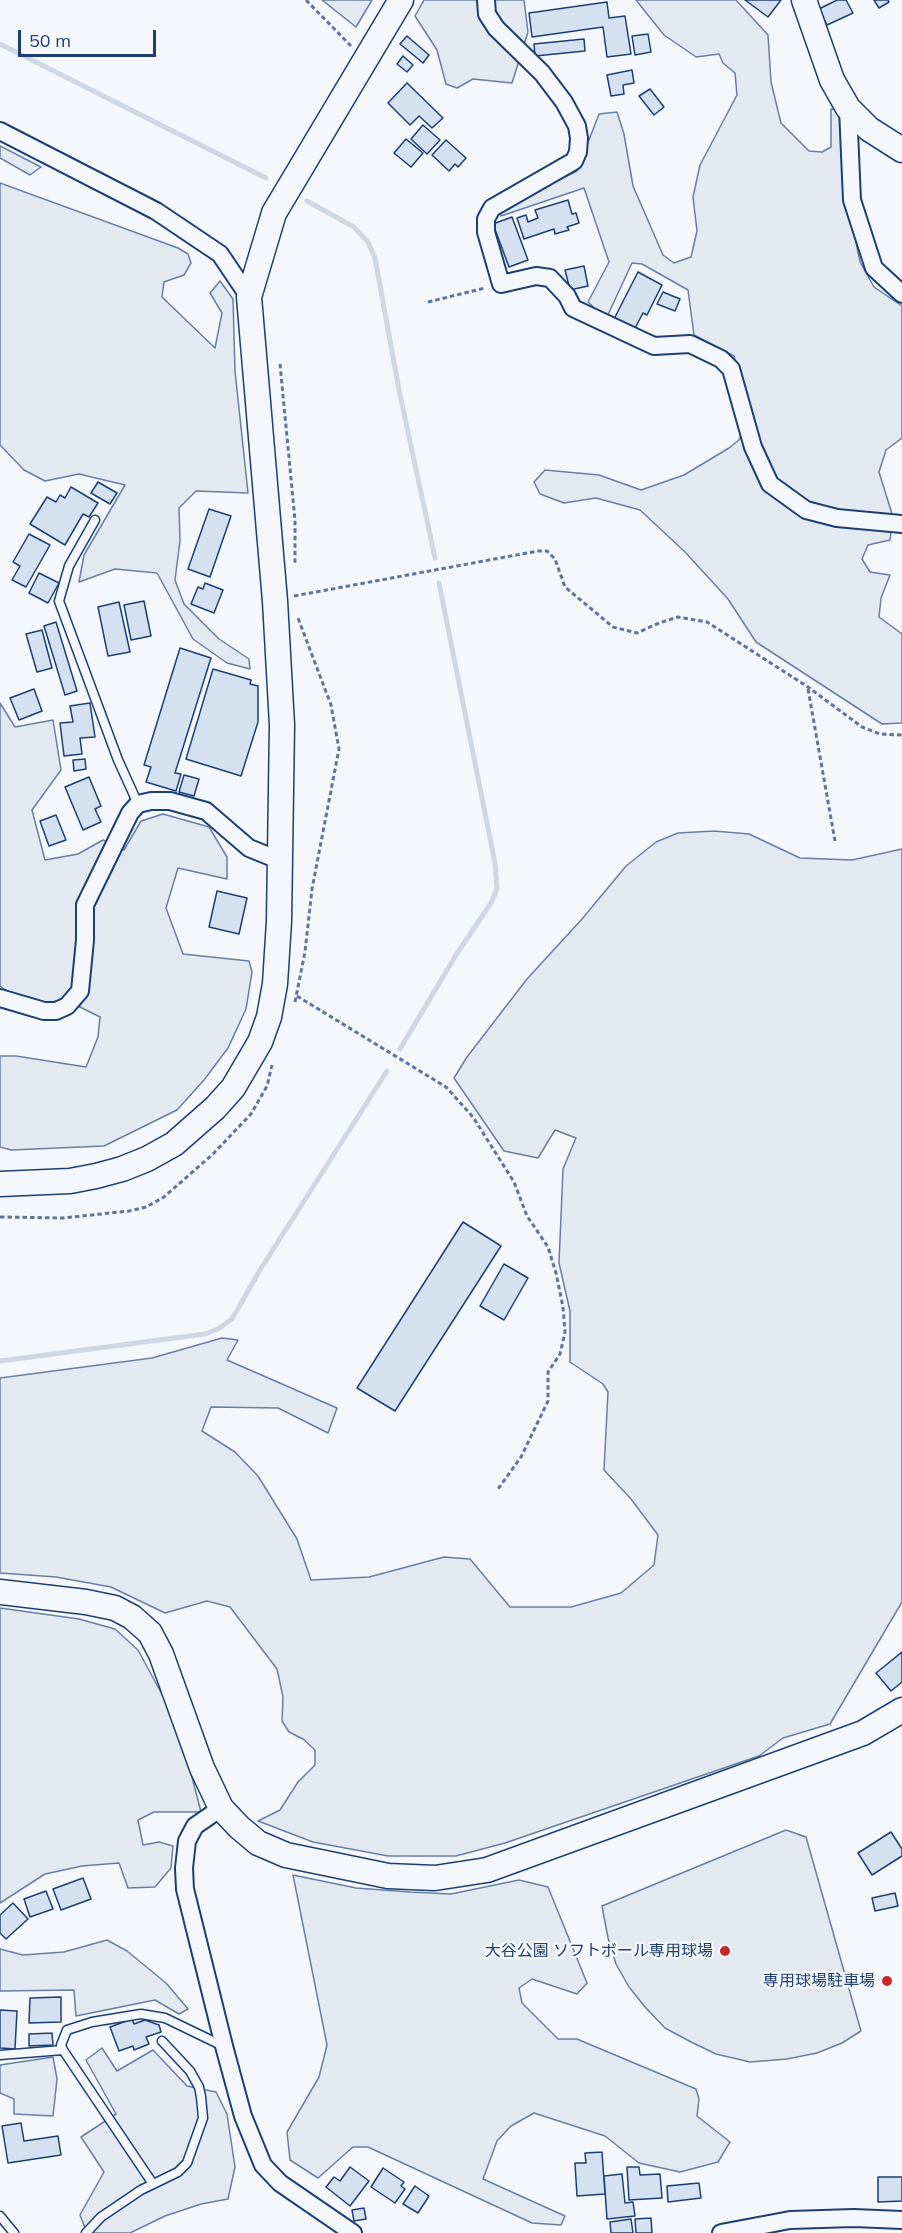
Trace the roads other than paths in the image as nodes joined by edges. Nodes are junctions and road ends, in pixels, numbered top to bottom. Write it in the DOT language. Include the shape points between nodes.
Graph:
graph roads {
  1 [pos="401,0"];
  2 [pos="486,0"];
  3 [pos="804,0"];
  4 [pos="848,108"];
  5 [pos="0,131"];
  6 [pos="902,150"];
  7 [pos="902,294"];
  8 [pos="249,297"];
  9 [pos="95,520"];
  10 [pos="902,524"];
  11 [pos="138,804"];
  12 [pos="281,861"];
  13 [pos="0,998"];
  14 [pos="0,1184"];
  15 [pos="0,1592"];
  16 [pos="902,1710"];
  17 [pos="221,1808"];
  18 [pos="162,2041"];
  19 [pos="224,2046"];
  20 [pos="63,2050"];
  21 [pos="0,2055"];
  22 [pos="153,2184"];
  23 [pos="0,2216"];
  24 [pos="902,2220"];
  25 [pos="14,2233"];
  26 [pos="86,2233"];
  27 [pos="352,2233"];
  28 [pos="721,2233"];
  1 -- 8 [label="street" via="274,213"];
  2 -- 10 [label="street" via="487,14 496,28 564,102 579,138 574,161 492,208 486,219 501,284 536,276 549,278 573,308 654,346 690,344 721,359 730,369 753,447 770,484 806,510 837,518"];
  3 -- 4 [label="street" via="832,80"];
  4 -- 6 [label="street" via="868,129"];
  4 -- 7 [label="street" via="852,200 861,233 874,268"];
  5 -- 8 [label="street" via="156,211 220,254"];
  8 -- 12 [label="street" via="275,601 282,725"];
  9 -- 11 [label="lane" via="69,566 58,601"];
  11 -- 12 [label="street" via="170,801 206,812 249,849"];
  11 -- 13 [label="street" via="126,820 85,905 80,991 67,1006 56,1011"];
  12 -- 14 [label="street" via="269,1017 260,1042 233,1088 174,1144 147,1159 70,1181"];
  15 -- 17 [label="street" via="115,1608 150,1633"];
  16 -- 17 [label="street" via="863,1733 487,1870 435,1878 388,1876 286,1855 258,1843"];
  17 -- 19 [label="street" via="195,1826 184,1868 185,1889"];
  18 -- 22 [label="lane" via="190,2071 199,2087 202,2118 187,2163"];
  19 -- 20 [label="lane" via="165,2018 141,2014 67,2030 61,2044"];
  19 -- 27 [label="street" via="243,2116 262,2164 280,2183"];
  20 -- 21 [label="lane"];
  20 -- 22 [label="lane"];
  22 -- 26 [label="lane" via="100,2217"];
  23 -- 25 [label="lane"];
  24 -- 28 [label="street" via="790,2220"];
}
